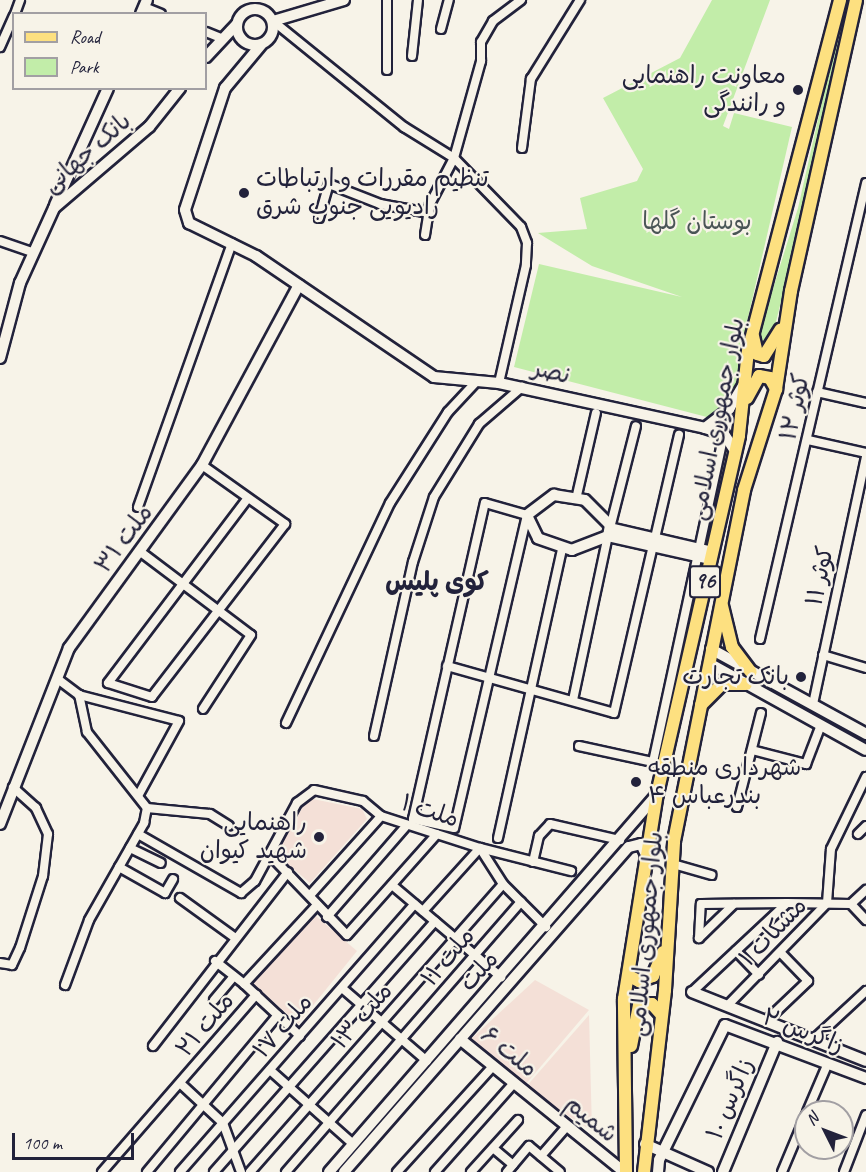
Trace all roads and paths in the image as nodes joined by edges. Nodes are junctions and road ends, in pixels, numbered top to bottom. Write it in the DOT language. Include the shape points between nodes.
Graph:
graph roads {
  1 [pos="243,0"];
  2 [pos="344,0"];
  3 [pos="387,0"];
  4 [pos="418,0"];
  5 [pos="449,0"];
  6 [pos="521,0"];
  7 [pos="580,0"];
  8 [pos="840,0"];
  9 [pos="856,0"];
  10 [pos="246,12"];
  11 [pos="12,19"];
  12 [pos="273,21"];
  13 [pos="237,24"];
  14 [pos="441,29"];
  15 [pos="207,32"];
  16 [pos="221,38"];
  17 [pos="261,45"];
  18 [pos="0,46"];
  19 [pos="207,56"];
  20 [pos="412,56"];
  21 [pos="387,70"];
  22 [pos="107,90"];
  23 [pos="178,90"];
  24 [pos="522,148"];
  25 [pos="454,158"];
  26 [pos="866,183"];
  27 [pos="864,201"];
  28 [pos="54,207"];
  29 [pos="429,213"];
  30 [pos="319,218"];
  31 [pos="425,235"];
  32 [pos="0,241"];
  33 [pos="231,243"];
  34 [pos="34,253"];
  35 [pos="299,285"];
  36 [pos="791,291"];
  37 [pos="753,328"];
  38 [pos="1,352"];
  39 [pos="478,380"];
  40 [pos="499,382"];
  41 [pos="744,384"];
  42 [pos="522,387"];
  43 [pos="776,389"];
  44 [pos="817,392"];
  45 [pos="866,403"];
  46 [pos="744,406"];
  47 [pos="596,413"];
  48 [pos="636,426"];
  49 [pos="705,428"];
  50 [pos="724,434"];
  51 [pos="680,435"];
  52 [pos="808,440"];
  53 [pos="735,452"];
  54 [pos="866,455"];
  55 [pos="202,465"];
  56 [pos="865,470"];
  57 [pos="577,495"];
  58 [pos="247,499"];
  59 [pos="138,507"];
  60 [pos="526,515"];
  61 [pos="609,532"];
  62 [pos="654,542"];
  63 [pos="562,550"];
  64 [pos="698,552"];
  65 [pos="142,553"];
  66 [pos="711,556"];
  67 [pos="186,585"];
  68 [pos="721,601"];
  69 [pos="217,608"];
  70 [pos="760,639"];
  71 [pos="711,649"];
  72 [pos="823,655"];
  73 [pos="724,657"];
  74 [pos="447,666"];
  75 [pos="714,666"];
  76 [pos="866,668"];
  77 [pos="489,678"];
  78 [pos="749,678"];
  79 [pos="59,680"];
  80 [pos="529,689"];
  81 [pos="79,695"];
  82 [pos="573,700"];
  83 [pos="813,704"];
  84 [pos="700,706"];
  85 [pos="203,709"];
  86 [pos="761,713"];
  87 [pos="286,723"];
  88 [pos="821,725"];
  89 [pos="866,734"];
  90 [pos="374,736"];
  91 [pos="579,746"];
  92 [pos="752,750"];
  93 [pos="866,750"];
  94 [pos="866,777"];
  95 [pos="13,786"];
  96 [pos="139,794"];
  97 [pos="657,794"];
  98 [pos="737,807"];
  99 [pos="147,808"];
  100 [pos="381,816"];
  101 [pos="0,824"];
  102 [pos="407,825"];
  103 [pos="229,826"];
  104 [pos="866,826"];
  105 [pos="138,834"];
  106 [pos="437,834"];
  107 [pos="858,834"];
  108 [pos="498,838"];
  109 [pos="625,843"];
  110 [pos="130,848"];
  111 [pos="480,848"];
  112 [pos="269,854"];
  113 [pos="533,862"];
  114 [pos="160,863"];
  115 [pos="673,864"];
  116 [pos="119,867"];
  117 [pos="649,868"];
  118 [pos="571,871"];
  119 [pos="288,872"];
  120 [pos="711,875"];
  121 [pos="173,879"];
  122 [pos="502,884"];
  123 [pos="392,885"];
  124 [pos="866,890"];
  125 [pos="312,893"];
  126 [pos="180,898"];
  127 [pos="521,902"];
  128 [pos="787,903"];
  129 [pos="827,903"];
  130 [pos="415,904"];
  131 [pos="734,904"];
  132 [pos="851,904"];
  133 [pos="317,905"];
  134 [pos="423,911"];
  135 [pos="327,917"];
  136 [pos="866,920"];
  137 [pos="435,921"];
  138 [pos="546,927"];
  139 [pos="669,932"];
  140 [pos="234,937"];
  141 [pos="456,938"];
  142 [pos="736,951"];
  143 [pos="781,953"];
  144 [pos="475,955"];
  145 [pos="215,961"];
  146 [pos="0,963"];
  147 [pos="759,975"];
  148 [pos="234,976"];
  149 [pos="629,976"];
  150 [pos="501,977"];
  151 [pos="244,984"];
  152 [pos="65,985"];
  153 [pos="342,988"];
  154 [pos="866,991"];
  155 [pos="692,992"];
  156 [pos="256,995"];
  157 [pos="214,1000"];
  158 [pos="362,1004"];
  159 [pos="727,1006"];
  160 [pos="661,1014"];
  161 [pos="278,1015"];
  162 [pos="383,1022"];
  163 [pos="766,1022"];
  164 [pos="300,1036"];
  165 [pos="403,1040"];
  166 [pos="460,1040"];
  167 [pos="813,1040"];
  168 [pos="777,1042"];
  169 [pos="153,1046"];
  170 [pos="866,1060"];
  171 [pos="427,1061"];
  172 [pos="828,1063"];
  173 [pos="493,1066"];
  174 [pos="270,1070"];
  175 [pos="866,1078"];
  176 [pos="514,1083"];
  177 [pos="181,1084"];
  178 [pos="290,1087"];
  179 [pos="625,1091"];
  180 [pos="532,1098"];
  181 [pos="812,1100"];
  182 [pos="203,1103"];
  183 [pos="309,1105"];
  184 [pos="866,1115"];
  185 [pos="518,1120"];
  186 [pos="223,1123"];
  187 [pos="331,1125"];
  188 [pos="567,1126"];
  189 [pos="353,1144"];
  190 [pos="645,1144"];
  191 [pos="794,1144"];
  192 [pos="236,1147"];
  193 [pos="493,1148"];
  194 [pos="665,1154"];
  195 [pos="541,1156"];
  196 [pos="353,1161"];
  197 [pos="513,1165"];
  198 [pos="549,1169"];
  199 [pos="102,1172"];
  200 [pos="147,1172"];
  201 [pos="180,1172"];
  202 [pos="214,1172"];
  203 [pos="241,1172"];
  204 [pos="250,1172"];
  205 [pos="286,1172"];
  206 [pos="329,1172"];
  207 [pos="344,1172"];
  208 [pos="358,1172"];
  209 [pos="397,1172"];
  210 [pos="435,1172"];
  211 [pos="471,1172"];
  212 [pos="507,1172"];
  213 [pos="560,1172"];
  214 [pos="625,1172"];
  215 [pos="644,1172"];
  216 [pos="658,1172"];
  217 [pos="708,1172"];
  218 [pos="723,1172"];
  219 [pos="782,1172"];
  220 [pos="844,1172"];
  1 -- 10 [label="street"];
  2 -- 12 [label="street"];
  3 -- 21 [label="street"];
  4 -- 20 [label="street"];
  5 -- 14 [label="street"];
  6 -- 25 [label="street" via="492,21 481,42 481,61"];
  7 -- 24 [label="street" via="531,79"];
  8 -- 37 [label="main road, بلوار جمهوری اسلامی / 96"];
  9 -- 36 [label="main road, بلوار جمهوری اسلامی / 96"];
  10 -- 12 [label="street" via="261,10"];
  10 -- 13 [label="street"];
  11 -- 18 [label="street"];
  12 -- 17 [label="street" via="272,36"];
  12 -- 25 [label="street" via="404,127"];
  13 -- 16 [label="street"];
  13 -- 17 [label="street" via="246,43"];
  15 -- 16 [label="street"];
  16 -- 19 [label="street"];
  17 -- 33 [label="street" via="225,88 185,210 198,229"];
  22 -- 28 [label="street"];
  23 -- 28 [label="street, بانک جهانی" via="149,127"];
  25 -- 29 [label="street"];
  25 -- 40 [label="street" via="508,210 527,243"];
  26 -- 27 [label="street, کوثر ۱۲"];
  27 -- 44 [label="street, کوثر ۱۲"];
  28 -- 34 [label="street, بانک جهانی"];
  29 -- 30 [label="street" via="380,204 329,184"];
  29 -- 31 [label="street"];
  32 -- 34 [label="street"];
  33 -- 35 [label="street"];
  33 -- 59 [label="street"];
  34 -- 38 [label="street, بانک جهانی"];
  35 -- 39 [label="street, نصر" via="435,377"];
  35 -- 55 [label="street, ملت ۳۱"];
  36 -- 37 [label="main road" via="776,341 764,356 757,354"];
  36 -- 43 [label="main road, بلوار جمهوری اسلامی / 96"];
  37 -- 41 [label="main road, بلوار جمهوری اسلامی / 96"];
  39 -- 40 [label="street, نصر"];
  39 -- 87 [label="street" via="448,412 390,503"];
  40 -- 42 [label="street, نصر"];
  41 -- 46 [label="main road, بلوار جمهوری اسلامی / 96"];
  41 -- 49 [label="street" via="729,409"];
  42 -- 49 [label="street, نصر"];
  42 -- 90 [label="street" via="479,424 434,497 413,562"];
  43 -- 46 [label="main road" via="770,378 759,376"];
  43 -- 68 [label="main road, بلوار جمهوری اسلامی / 96" via="744,490"];
  44 -- 45 [label="street"];
  44 -- 52 [label="street, کوثر ۱۲"];
  46 -- 53 [label="main road, بلوار جمهوری اسلامی / 96"];
  47 -- 57 [label="street"];
  48 -- 61 [label="street"];
  49 -- 50 [label="street, نصر"];
  50 -- 53 [label="street"];
  50 -- 64 [label="street"];
  51 -- 62 [label="street"];
  52 -- 54 [label="street"];
  52 -- 70 [label="street, کوثر ۱۲"];
  53 -- 66 [label="main road, بلوار جمهوری اسلامی / 96"];
  54 -- 56 [label="street, کوثر ۱۱"];
  55 -- 58 [label="street"];
  55 -- 65 [label="street, ملت ۳۱"];
  56 -- 72 [label="street, کوثر ۱۱"];
  57 -- 60 [label="street" via="554,495"];
  57 -- 61 [label="street"];
  58 -- 67 [label="street"];
  58 -- 69 [label="street" via="285,524"];
  60 -- 63 [label="street" via="532,533"];
  60 -- 74 [label="street" via="485,503"];
  60 -- 77 [label="street"];
  61 -- 62 [label="street"];
  61 -- 63 [label="street"];
  61 -- 82 [label="street"];
  62 -- 64 [label="street"];
  62 -- 82 [label="street" via="614,713"];
  63 -- 80 [label="street"];
  64 -- 66 [label="street"];
  64 -- 91 [label="street" via="653,762"];
  65 -- 67 [label="street"];
  65 -- 79 [label="street, ملت ۳۱" via="69,648"];
  66 -- 97 [label="main road, بلوار جمهوری اسلامی / 96"];
  67 -- 69 [label="street"];
  67 -- 69 [label="street" via="108,683 152,697"];
  68 -- 71 [label="main road, بلوار جمهوری اسلامی / 96"];
  68 -- 78 [label="main road" via="732,647"];
  69 -- 85 [label="street" via="251,635"];
  71 -- 73 [label="street"];
  71 -- 75 [label="main road, بلوار جمهوری اسلامی / 96"];
  72 -- 76 [label="street"];
  72 -- 83 [label="street, کوثر ۱۱"];
  73 -- 75 [label="street" via="717,659"];
  73 -- 78 [label="street"];
  74 -- 77 [label="street"];
  74 -- 77 [label="street" via="413,819 454,828"];
  75 -- 78 [label="street"];
  75 -- 84 [label="main road, بلوار جمهوری اسلامی / 96"];
  77 -- 80 [label="street"];
  78 -- 83 [label="street"];
  78 -- 84 [label="main road" via="722,684"];
  78 -- 88 [label="street"];
  79 -- 81 [label="street"];
  79 -- 95 [label="street, ملت ۳۱"];
  80 -- 82 [label="street"];
  80 -- 108 [label="street"];
  81 -- 96 [label="street" via="87,732"];
  81 -- 96 [label="street" via="179,721"];
  83 -- 89 [label="street"];
  84 -- 115 [label="main road, بلوار جمهوری اسلامی / 96"];
  86 -- 92 [label="street"];
  88 -- 92 [label="street" via="806,764"];
  88 -- 93 [label="street"];
  92 -- 98 [label="street"];
  94 -- 129 [label="street, مشکات ۱" via="831,849"];
  95 -- 101 [label="street, ملت ۳۱"];
  95 -- 146 [label="street" via="36,808 48,834 43,876 20,948 12,965"];
  96 -- 99 [label="street"];
  97 -- 109 [label="street, ملت"];
  97 -- 117 [label="main road, بلوار جمهوری اسلامی / 96"];
  99 -- 103 [label="street" via="210,814"];
  99 -- 105 [label="street"];
  100 -- 102 [label="street, ملت ۱"];
  100 -- 112 [label="street, ملت ۱" via="363,801 305,792"];
  100 -- 125 [label="street"];
  102 -- 106 [label="street, ملت ۱"];
  102 -- 135 [label="street"];
  104 -- 107 [label="street"];
  105 -- 110 [label="street"];
  105 -- 112 [label="street, ملت ۱" via="241,893 255,881"];
  106 -- 111 [label="street, ملت ۱"];
  106 -- 123 [label="street"];
  109 -- 113 [label="street" via="550,824 539,836"];
  109 -- 117 [label="street" via="645,847"];
  109 -- 138 [label="street, ملت"];
  109 -- 166 [label="street, ملت"];
  110 -- 114 [label="street"];
  110 -- 116 [label="street"];
  111 -- 113 [label="street, ملت ۱"];
  111 -- 122 [label="street"];
  111 -- 134 [label="street"];
  112 -- 119 [label="street"];
  113 -- 118 [label="street, ملت ۱"];
  115 -- 120 [label="street"];
  115 -- 139 [label="main road, بلوار جمهوری اسلامی / 96"];
  116 -- 121 [label="street" via="165,893"];
  116 -- 152 [label="street" via="89,920"];
  117 -- 149 [label="main road, بلوار جمهوری اسلامی / 96"];
  119 -- 125 [label="street"];
  119 -- 140 [label="street"];
  122 -- 127 [label="street"];
  122 -- 141 [label="street, ملت ۱۳"];
  123 -- 130 [label="street"];
  123 -- 135 [label="street" via="347,935"];
  124 -- 132 [label="street"];
  125 -- 133 [label="street"];
  126 -- 140 [label="street"];
  127 -- 138 [label="street"];
  127 -- 144 [label="street, ملت ۱۱"];
  128 -- 129 [label="street"];
  128 -- 131 [label="street"];
  128 -- 142 [label="street"];
  129 -- 132 [label="street"];
  129 -- 143 [label="street, مشکات ۱"];
  130 -- 134 [label="street"];
  130 -- 153 [label="street, ملت ۱۷"];
  131 -- 131 [label="street" via="701,904 699,938 706,931"];
  132 -- 136 [label="street"];
  133 -- 135 [label="street"];
  133 -- 151 [label="street, ملت ۲۱"];
  134 -- 137 [label="street"];
  137 -- 141 [label="street"];
  137 -- 158 [label="street"];
  138 -- 150 [label="street, ملت"];
  139 -- 149 [label="main road" via="653,976 639,981"];
  139 -- 160 [label="main road, بلوار جمهوری اسلامی / 96"];
  140 -- 145 [label="street"];
  141 -- 144 [label="street"];
  141 -- 162 [label="street, ملت ۱۳"];
  142 -- 147 [label="street"];
  142 -- 155 [label="street"];
  143 -- 147 [label="street, مشکات ۱"];
  143 -- 163 [label="street" via="808,981"];
  144 -- 150 [label="street"];
  144 -- 165 [label="street, ملت ۱۱"];
  145 -- 148 [label="street"];
  145 -- 169 [label="street"];
  147 -- 159 [label="street, مشکات ۱"];
  148 -- 151 [label="street"];
  148 -- 157 [label="street"];
  149 -- 179 [label="main road, بلوار جمهوری اسلامی / 96"];
  150 -- 171 [label="street, ملت"];
  151 -- 156 [label="street, ملت ۲۱"];
  153 -- 158 [label="street"];
  153 -- 164 [label="street, ملت ۱۷"];
  154 -- 167 [label="street"];
  155 -- 159 [label="street"];
  156 -- 161 [label="street"];
  156 -- 177 [label="street, ملت ۲۱"];
  158 -- 162 [label="street"];
  158 -- 178 [label="street"];
  159 -- 163 [label="street"];
  160 -- 179 [label="main road" via="645,1002 635,1011"];
  160 -- 190 [label="main road, بلوار جمهوری اسلامی / 96"];
  161 -- 164 [label="street"];
  161 -- 182 [label="street"];
  162 -- 165 [label="street"];
  162 -- 183 [label="street, ملت ۱۳"];
  163 -- 167 [label="street"];
  164 -- 174 [label="street, ملت ۱۷"];
  165 -- 171 [label="street"];
  165 -- 187 [label="street, ملت ۱۱"];
  166 -- 173 [label="street, ملت ۶"];
  166 -- 196 [label="street, ملت"];
  167 -- 170 [label="street"];
  168 -- 172 [label="street, زاگرس ۲"];
  168 -- 194 [label="street, زاگرس ۲" via="725,1025"];
  168 -- 218 [label="street, زاگرس ۱۰"];
  171 -- 189 [label="street, ملت"];
  172 -- 175 [label="street, زاگرس ۲"];
  172 -- 181 [label="street"];
  173 -- 176 [label="street, ملت ۶"];
  173 -- 209 [label="street"];
  174 -- 178 [label="street"];
  174 -- 186 [label="street, ملت ۱۷"];
  176 -- 180 [label="street, ملت ۶"];
  176 -- 210 [label="street"];
  177 -- 182 [label="street"];
  177 -- 199 [label="street, ملت ۲۱"];
  178 -- 183 [label="street"];
  178 -- 192 [label="street"];
  179 -- 214 [label="main road, بلوار جمهوری اسلامی / 96"];
  180 -- 188 [label="street, شمیم"];
  182 -- 186 [label="street"];
  182 -- 200 [label="street"];
  183 -- 187 [label="street"];
  183 -- 204 [label="street, ملت ۱۳"];
  184 -- 220 [label="street"];
  185 -- 193 [label="street"];
  186 -- 192 [label="street"];
  186 -- 201 [label="street, ملت ۱۷"];
  187 -- 189 [label="street"];
  187 -- 205 [label="street, ملت ۱۱"];
  188 -- 195 [label="street"];
  188 -- 214 [label="street, شمیم"];
  189 -- 206 [label="street, ملت"];
  190 -- 194 [label="street"];
  190 -- 215 [label="main road, بلوار جمهوری اسلامی / 96"];
  191 -- 219 [label="street"];
  192 -- 202 [label="street"];
  192 -- 203 [label="street"];
  193 -- 197 [label="street"];
  193 -- 211 [label="street"];
  194 -- 216 [label="street"];
  194 -- 217 [label="street"];
  195 -- 197 [label="street" via="529,1146"];
  195 -- 198 [label="street"];
  196 -- 207 [label="street, ملت"];
  196 -- 208 [label="street"];
  197 -- 212 [label="street"];
  198 -- 213 [label="street"];
}
